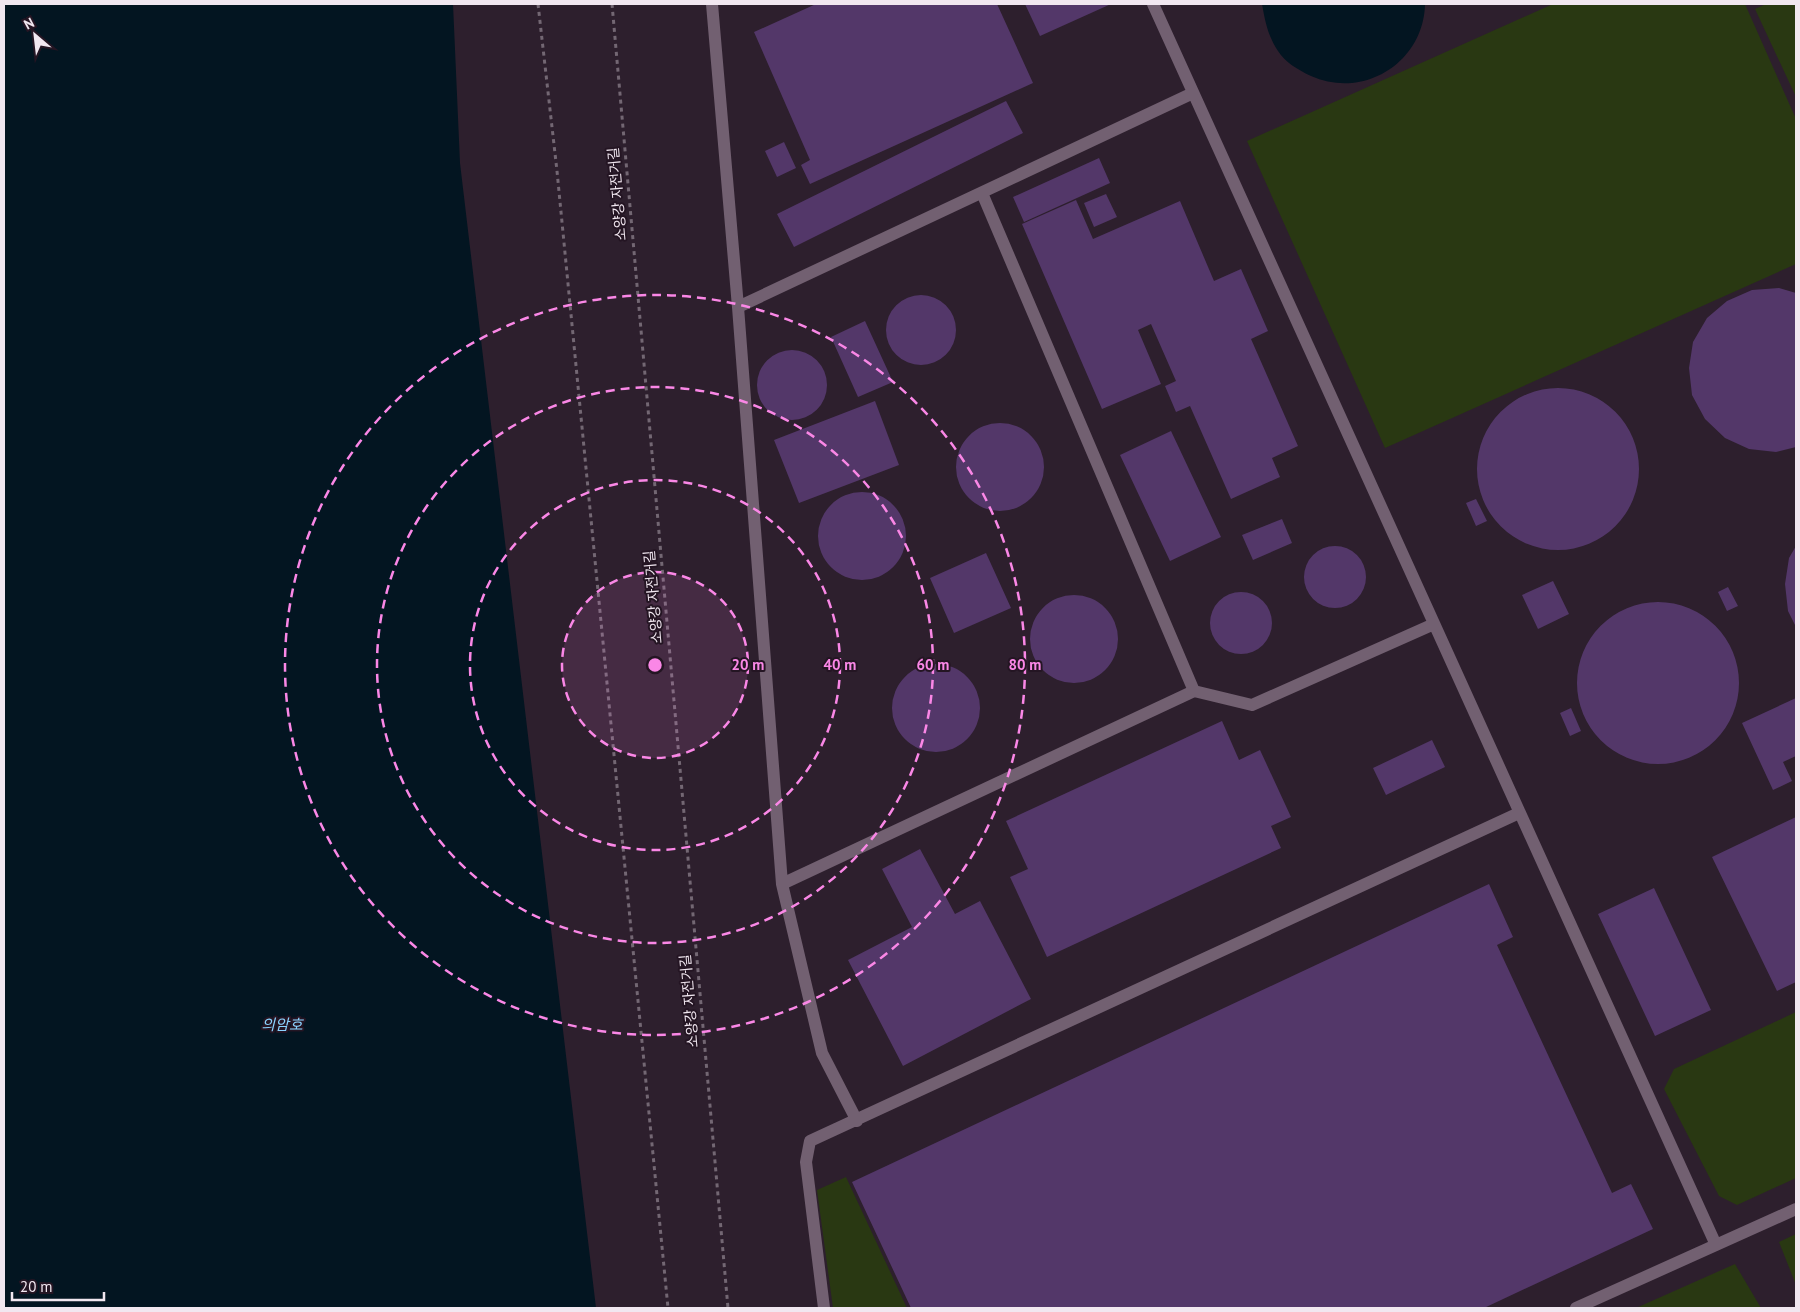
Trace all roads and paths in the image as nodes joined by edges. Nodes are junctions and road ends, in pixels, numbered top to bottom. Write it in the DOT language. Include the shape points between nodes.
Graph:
graph roads {
  1 [pos="538,4"];
  2 [pos="612,4"];
  3 [pos="712,4"];
  4 [pos="1152,4"];
  5 [pos="1193,93"];
  6 [pos="982,193"];
  7 [pos="738,307"];
  8 [pos="1434,624"];
  9 [pos="1194,691"];
  10 [pos="1519,813"];
  11 [pos="782,884"];
  12 [pos="857,1120"];
  13 [pos="1796,1209"];
  14 [pos="1716,1245"];
  15 [pos="668,1308"];
  16 [pos="728,1308"];
  17 [pos="824,1308"];
  18 [pos="1576,1308"];
  1 -- 15 [label="path"];
  2 -- 16 [label="path, 소양강 자전거길"];
  3 -- 7 [label="street"];
  4 -- 5 [label="street"];
  5 -- 6 [label="street"];
  5 -- 8 [label="street"];
  6 -- 7 [label="street"];
  6 -- 9 [label="street"];
  7 -- 11 [label="street"];
  8 -- 9 [label="street" via="1252,705"];
  8 -- 10 [label="street"];
  9 -- 11 [label="street"];
  10 -- 12 [label="street"];
  10 -- 14 [label="street"];
  11 -- 12 [label="street" via="822,1053"];
  12 -- 17 [label="street" via="810,1141 806,1162"];
  13 -- 14 [label="street"];
  14 -- 18 [label="street"];
}
